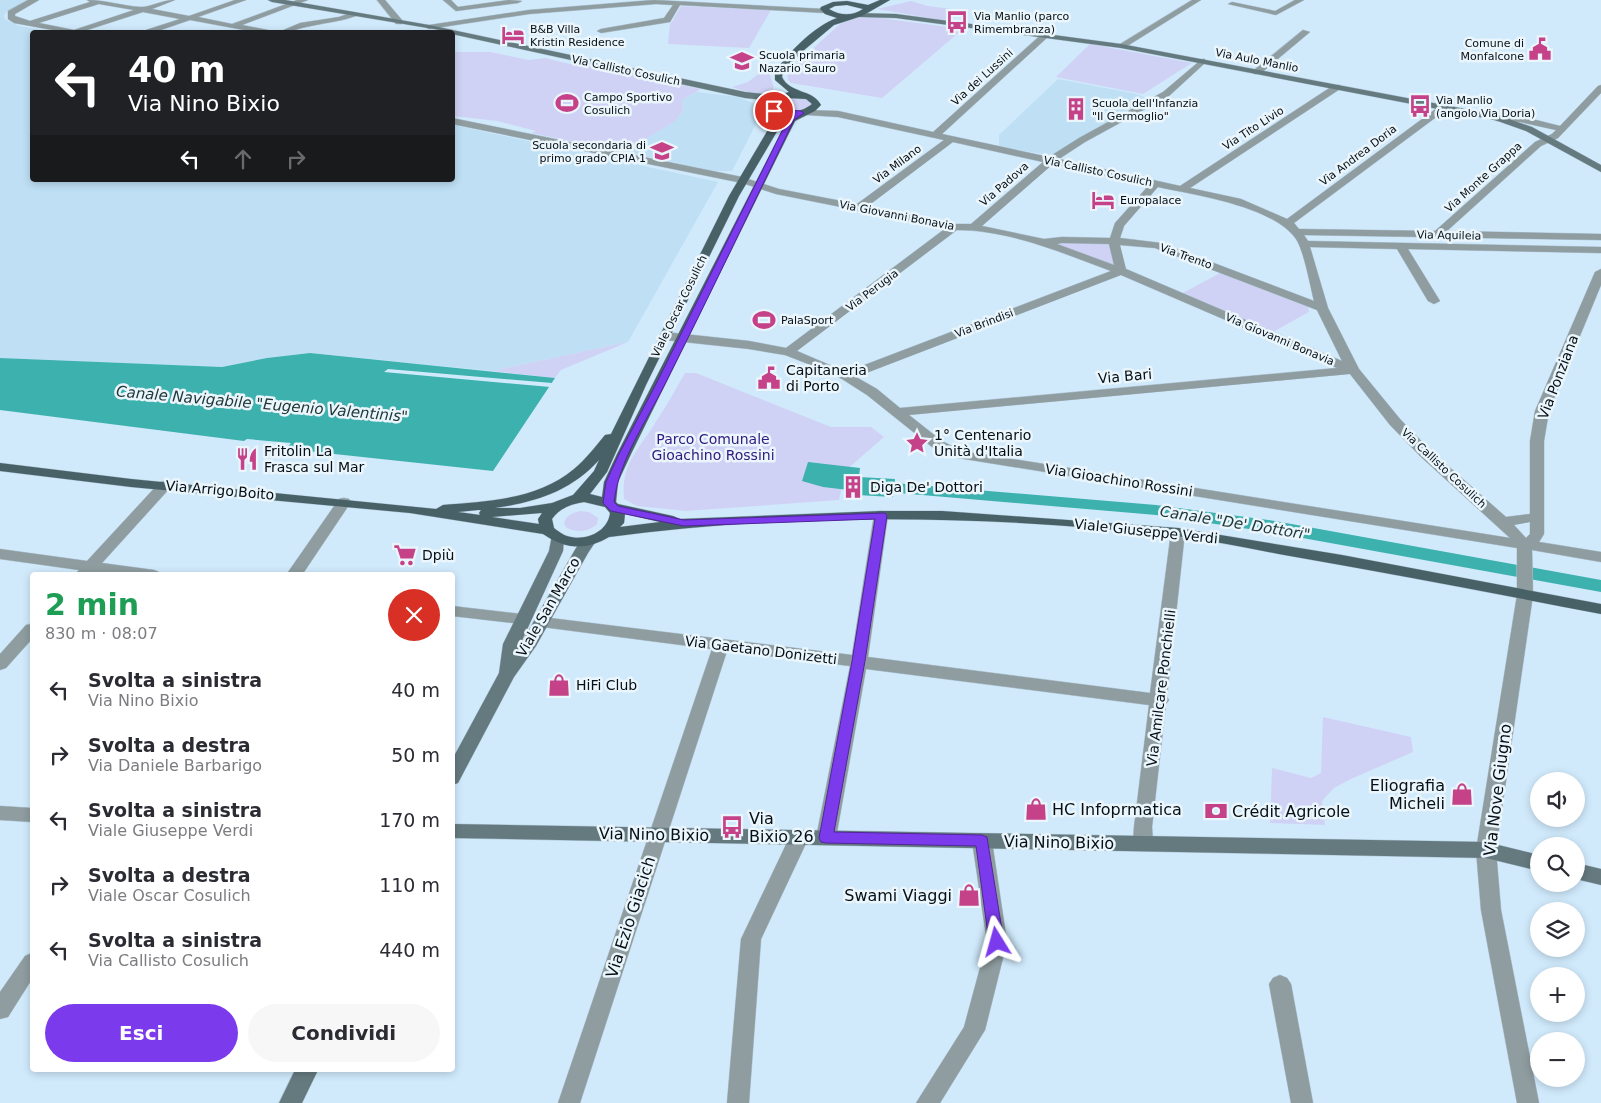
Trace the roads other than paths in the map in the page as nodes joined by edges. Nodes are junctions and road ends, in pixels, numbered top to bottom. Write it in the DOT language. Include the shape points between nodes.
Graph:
graph roads {
  1 [pos="35,0"];
  2 [pos="98,0"];
  3 [pos="171,0"];
  4 [pos="242,0"];
  5 [pos="272,0"];
  6 [pos="304,0"];
  7 [pos="381,0"];
  8 [pos="448,0"];
  9 [pos="517,0"];
  10 [pos="874,0"];
  11 [pos="886,0"];
  12 [pos="1197,0"];
  13 [pos="1300,0"];
  14 [pos="847,2"];
  15 [pos="678,3"];
  16 [pos="294,4"];
  17 [pos="1232,4"];
  18 [pos="830,7"];
  19 [pos="868,9"];
  20 [pos="143,10"];
  21 [pos="529,12"];
  22 [pos="353,14"];
  23 [pos="860,15"];
  24 [pos="850,16"];
  25 [pos="896,16"];
  26 [pos="188,18"];
  27 [pos="399,22"];
  28 [pos="831,23"];
  29 [pos="31,24"];
  30 [pos="232,26"];
  31 [pos="434,29"];
  32 [pos="63,30"];
  33 [pos="80,30"];
  34 [pos="155,30"];
  35 [pos="221,30"];
  36 [pos="254,30"];
  37 [pos="288,30"];
  38 [pos="601,31"];
  39 [pos="1306,32"];
  40 [pos="455,33"];
  41 [pos="1046,35"];
  42 [pos="1121,46"];
  43 [pos="1202,61"];
  44 [pos="1257,72"];
  45 [pos="784,86"];
  46 [pos="1337,87"];
  47 [pos="1601,88"];
  48 [pos="802,96"];
  49 [pos="1597,97"];
  50 [pos="773,102"];
  51 [pos="817,105"];
  52 [pos="1444,107"];
  53 [pos="804,112"];
  54 [pos="838,114"];
  55 [pos="1497,118"];
  56 [pos="455,122"];
  57 [pos="1562,128"];
  58 [pos="934,136"];
  59 [pos="951,139"];
  60 [pos="1547,140"];
  61 [pos="1051,160"];
  62 [pos="1601,169"];
  63 [pos="742,180"];
  64 [pos="1156,183"];
  65 [pos="758,184"];
  66 [pos="1182,189"];
  67 [pos="859,208"];
  68 [pos="955,227"];
  69 [pos="974,227"];
  70 [pos="1292,228"];
  71 [pos="1437,235"];
  72 [pos="1601,237"];
  73 [pos="1114,241"];
  74 [pos="1043,242"];
  75 [pos="1304,244"];
  76 [pos="1401,246"];
  77 [pos="1601,250"];
  78 [pos="1121,271"];
  79 [pos="1601,272"];
  80 [pos="1434,301"];
  81 [pos="1322,308"];
  82 [pos="665,336"];
  83 [pos="683,338"];
  84 [pos="788,352"];
  85 [pos="1353,370"];
  86 [pos="846,376"];
  87 [pos="899,412"];
  88 [pos="625,419"];
  89 [pos="0,467"];
  90 [pos="165,485"];
  91 [pos="578,499"];
  92 [pos="344,502"];
  93 [pos="612,506"];
  94 [pos="556,507"];
  95 [pos="419,511"];
  96 [pos="440,514"];
  97 [pos="881,516"];
  98 [pos="1536,517"];
  99 [pos="1503,522"];
  100 [pos="684,523"];
  101 [pos="1178,532"];
  102 [pos="608,533"];
  103 [pos="552,534"];
  104 [pos="589,541"];
  105 [pos="1524,544"];
  106 [pos="0,554"];
  107 [pos="1601,558"];
  108 [pos="86,571"];
  109 [pos="103,572"];
  110 [pos="296,572"];
  111 [pos="1525,580"];
  112 [pos="1601,609"];
  113 [pos="455,610"];
  114 [pos="522,619"];
  115 [pos="542,622"];
  116 [pos="30,631"];
  117 [pos="721,645"];
  118 [pos="858,661"];
  119 [pos="0,664"];
  120 [pos="507,674"];
  121 [pos="1160,700"];
  122 [pos="455,772"];
  123 [pos="0,813"];
  124 [pos="30,815"];
  125 [pos="455,830"];
  126 [pos="657,834"];
  127 [pos="799,837"];
  128 [pos="826,838"];
  129 [pos="982,841"];
  130 [pos="1143,843"];
  131 [pos="1486,850"];
  132 [pos="1530,860"];
  133 [pos="1585,873"];
  134 [pos="1601,877"];
  135 [pos="30,965"];
  136 [pos="1280,984"];
  137 [pos="0,1010"];
  138 [pos="305,1072"];
  139 [pos="290,1103"];
  140 [pos="569,1103"];
  141 [pos="738,1103"];
  142 [pos="927,1103"];
  143 [pos="1302,1103"];
  144 [pos="1528,1103"];
  1 -- 29 [label="street" via="11,13 17,21"];
  2 -- 20 [label="street"];
  2 -- 29 [label="street"];
  3 -- 20 [label="street"];
  4 -- 26 [label="street"];
  5 -- 16 [label="street, Via Callisto Cosulich"];
  6 -- 16 [label="street"];
  7 -- 27 [label="street"];
  8 -- 9 [label="street" via="456,9"];
  9 -- 21 [label="street"];
  10 -- 14 [label="main road"];
  11 -- 19 [label="main road"];
  12 -- 42 [label="street"];
  13 -- 17 [label="street" via="1276,13"];
  14 -- 18 [label="main road"];
  14 -- 19 [label="main road"];
  15 -- 18 [label="street"];
  15 -- 21 [label="street"];
  15 -- 38 [label="street" via="667,20"];
  16 -- 22 [label="street, Via Callisto Cosulich"];
  16 -- 30 [label="street"];
  18 -- 24 [label="main road"];
  18 -- 28 [label="main road"];
  19 -- 23 [label="main road"];
  19 -- 25 [label="street, Via Aulo Manlio"];
  20 -- 26 [label="street"];
  20 -- 33 [label="street"];
  21 -- 31 [label="street"];
  22 -- 27 [label="street, Via Callisto Cosulich"];
  22 -- 37 [label="street"];
  23 -- 24 [label="main road"];
  23 -- 25 [label="street, Via Aulo Manlio"];
  24 -- 28 [label="main road"];
  25 -- 41 [label="street, Via Aulo Manlio"];
  26 -- 30 [label="street"];
  26 -- 34 [label="street"];
  27 -- 31 [label="street, Via Callisto Cosulich"];
  28 -- 45 [label="main road, Viale Oscar Cosulich" via="778,73"];
  29 -- 32 [label="street"];
  30 -- 35 [label="street"];
  30 -- 36 [label="street"];
  39 -- 44 [label="street"];
  40 -- 50 [label="street, Via Callisto Cosulich"];
  41 -- 42 [label="street, Via Aulo Manlio"];
  41 -- 58 [label="street, Via dei Lussini"];
  42 -- 43 [label="street, Via Aulo Manlio"];
  43 -- 44 [label="street, Via Aulo Manlio"];
  43 -- 61 [label="street, Via Padova" via="1166,94"];
  44 -- 46 [label="street, Via Aulo Manlio"];
  45 -- 48 [label="main road"];
  45 -- 50 [label="main road, Viale Oscar Cosulich"];
  46 -- 52 [label="street, Via Aulo Manlio"];
  46 -- 66 [label="street, Via Tito Livio"];
  47 -- 49 [label="street, Via Monte Grappa"];
  48 -- 50 [label="main road, Via Callisto Cosulich"];
  48 -- 51 [label="main road, Via Callisto Cosulich" via="814,100"];
  49 -- 57 [label="street, Via Monte Grappa"];
  50 -- 53 [label="main road, Via Callisto Cosulich"];
  50 -- 63 [label="main road, Viale Oscar Cosulich" via="774,128"];
  51 -- 53 [label="main road"];
  51 -- 54 [label="street, Via Callisto Cosulich"];
  52 -- 55 [label="street, Via Aulo Manlio"];
  52 -- 70 [label="street, Via Andrea Doria"];
  53 -- 54 [label="street, Via Callisto Cosulich"];
  53 -- 65 [label="main road, Viale Oscar Cosulich" via="791,119"];
  54 -- 58 [label="street, Via Callisto Cosulich"];
  55 -- 57 [label="street"];
  55 -- 60 [label="street, Via Aulo Manlio"];
  56 -- 63 [label="street, Via Giovanni Bonavia"];
  57 -- 60 [label="street, Via Monte Grappa"];
  58 -- 59 [label="street, Via Callisto Cosulich"];
  59 -- 61 [label="street, Via Callisto Cosulich"];
  59 -- 67 [label="street, Via Milano"];
  60 -- 62 [label="street, Via Aulo Manlio"];
  60 -- 71 [label="street, Via Monte Grappa" via="1538,144"];
  61 -- 64 [label="street, Via Callisto Cosulich"];
  61 -- 69 [label="street, Via Padova"];
  63 -- 65 [label="street, Via Giovanni Bonavia"];
  63 -- 82 [label="main road, Viale Oscar Cosulich"];
  64 -- 66 [label="street, Via Callisto Cosulich"];
  64 -- 73 [label="street" via="1118,225"];
  65 -- 67 [label="street, Via Giovanni Bonavia" via="776,191"];
  65 -- 83 [label="main road, Viale Oscar Cosulich"];
  66 -- 70 [label="street, Via Callisto Cosulich" via="1237,201"];
  67 -- 68 [label="street, Via Giovanni Bonavia"];
  68 -- 69 [label="street, Via Giovanni Bonavia"];
  68 -- 84 [label="street, Via Perugia"];
  69 -- 74 [label="street, Via Giovanni Bonavia"];
  70 -- 71 [label="street, Via Aquileia"];
  70 -- 75 [label="street, Via Callisto Cosulich"];
  71 -- 72 [label="street, Via Aquileia"];
  73 -- 74 [label="street, Via Trento"];
  73 -- 78 [label="street"];
  73 -- 81 [label="street, Via Trento" via="1157,245"];
  74 -- 78 [label="street, Via Giovanni Bonavia"];
  75 -- 76 [label="street, Via Aquileia"];
  75 -- 81 [label="street, Via Callisto Cosulich"];
  76 -- 77 [label="street, Via Aquileia"];
  76 -- 80 [label="street"];
  78 -- 85 [label="street, Via Giovanni Bonavia"];
  78 -- 86 [label="street, Via Brindisi"];
  79 -- 98 [label="street, Via Ponziana" via="1542,411 1537,441"];
  81 -- 85 [label="street, Via Callisto Cosulich"];
  82 -- 83 [label="street, Via Gioachino Rossini"];
  82 -- 88 [label="main road, Viale Oscar Cosulich"];
  83 -- 84 [label="street, Via Gioachino Rossini"];
  83 -- 93 [label="main road, Viale Oscar Cosulich" via="611,482"];
  84 -- 86 [label="street, Via Gioachino Rossini"];
  85 -- 87 [label="street, Via Bari"];
  85 -- 99 [label="street, Via Callisto Cosulich" via="1425,453"];
  86 -- 87 [label="street, Via Gioachino Rossini"];
  87 -- 105 [label="street, Via Gioachino Rossini" via="937,444 958,454"];
  88 -- 91 [label="main road, Viale Oscar Cosulich" via="600,472"];
  88 -- 95 [label="main road" via="578,473 550,490 524,499"];
  89 -- 90 [label="main road, Via Arrigo Boito"];
  90 -- 92 [label="main road, Via Arrigo Boito"];
  90 -- 108 [label="street"];
  91 -- 93 [label="main road" via="598,499"];
  91 -- 94 [label="main road"];
  92 -- 95 [label="main road, Via Arrigo Boito"];
  92 -- 110 [label="street"];
  93 -- 100 [label="main road, Viale Giuseppe Verdi"];
  93 -- 102 [label="main road" via="618,520"];
  94 -- 96 [label="main road, Via Arrigo Boito" via="520,512"];
  94 -- 103 [label="main road" via="545,519"];
  95 -- 96 [label="main road, Via Arrigo Boito"];
  96 -- 103 [label="main road, Via Arrigo Boito"];
  97 -- 100 [label="main road, Viale Giuseppe Verdi"];
  97 -- 101 [label="main road, Viale Giuseppe Verdi" via="997,517"];
  97 -- 118 [label="street"];
  98 -- 99 [label="street"];
  98 -- 105 [label="street, Via Ponziana" via="1537,534"];
  99 -- 105 [label="street, Via Callisto Cosulich"];
  100 -- 102 [label="main road, Viale Giuseppe Verdi"];
  101 -- 111 [label="main road, Viale Giuseppe Verdi"];
  101 -- 121 [label="street, Via Amilcare Ponchielli"];
  102 -- 104 [label="main road"];
  103 -- 104 [label="main road" via="576,542"];
  103 -- 114 [label="street, Viale San Marco" via="556,552"];
  104 -- 115 [label="street, Viale San Marco"];
  105 -- 107 [label="street, Via Gioachino Rossini"];
  105 -- 111 [label="street"];
  106 -- 108 [label="street"];
  108 -- 109 [label="street"];
  111 -- 112 [label="main road, Viale Giuseppe Verdi"];
  111 -- 131 [label="street, Via Nove Giugno"];
  113 -- 114 [label="street"];
  114 -- 120 [label="street, Viale San Marco" via="511,644"];
  115 -- 117 [label="street, Via Gaetano Donizetti"];
  115 -- 120 [label="street, Viale San Marco" via="527,649"];
  116 -- 119 [label="street"];
  117 -- 118 [label="street, Via Gaetano Donizetti"];
  117 -- 126 [label="street, Via Ezio Giacich"];
  118 -- 121 [label="street, Via Gaetano Donizetti"];
  118 -- 128 [label="street"];
  120 -- 122 [label="street, Viale San Marco"];
  121 -- 130 [label="street, Via Amilcare Ponchielli"];
  123 -- 124 [label="street"];
  125 -- 126 [label="street, Via Nino Bixio"];
  126 -- 127 [label="street, Via Nino Bixio"];
  126 -- 140 [label="street, Via Ezio Giacich"];
  127 -- 128 [label="street, Via Nino Bixio"];
  127 -- 141 [label="street" via="751,938"];
  128 -- 129 [label="street, Via Nino Bixio"];
  129 -- 130 [label="street, Via Nino Bixio"];
  129 -- 142 [label="street" via="997,942 974,1030"];
  130 -- 131 [label="street, Via Nino Bixio"];
  131 -- 132 [label="street, Via Nino Bixio"];
  131 -- 144 [label="street, Via Nove Giugno" via="1491,910"];
  133 -- 134 [label="street"];
  135 -- 137 [label="street"];
  136 -- 143 [label="street"];
  138 -- 139 [label="street"];
}
